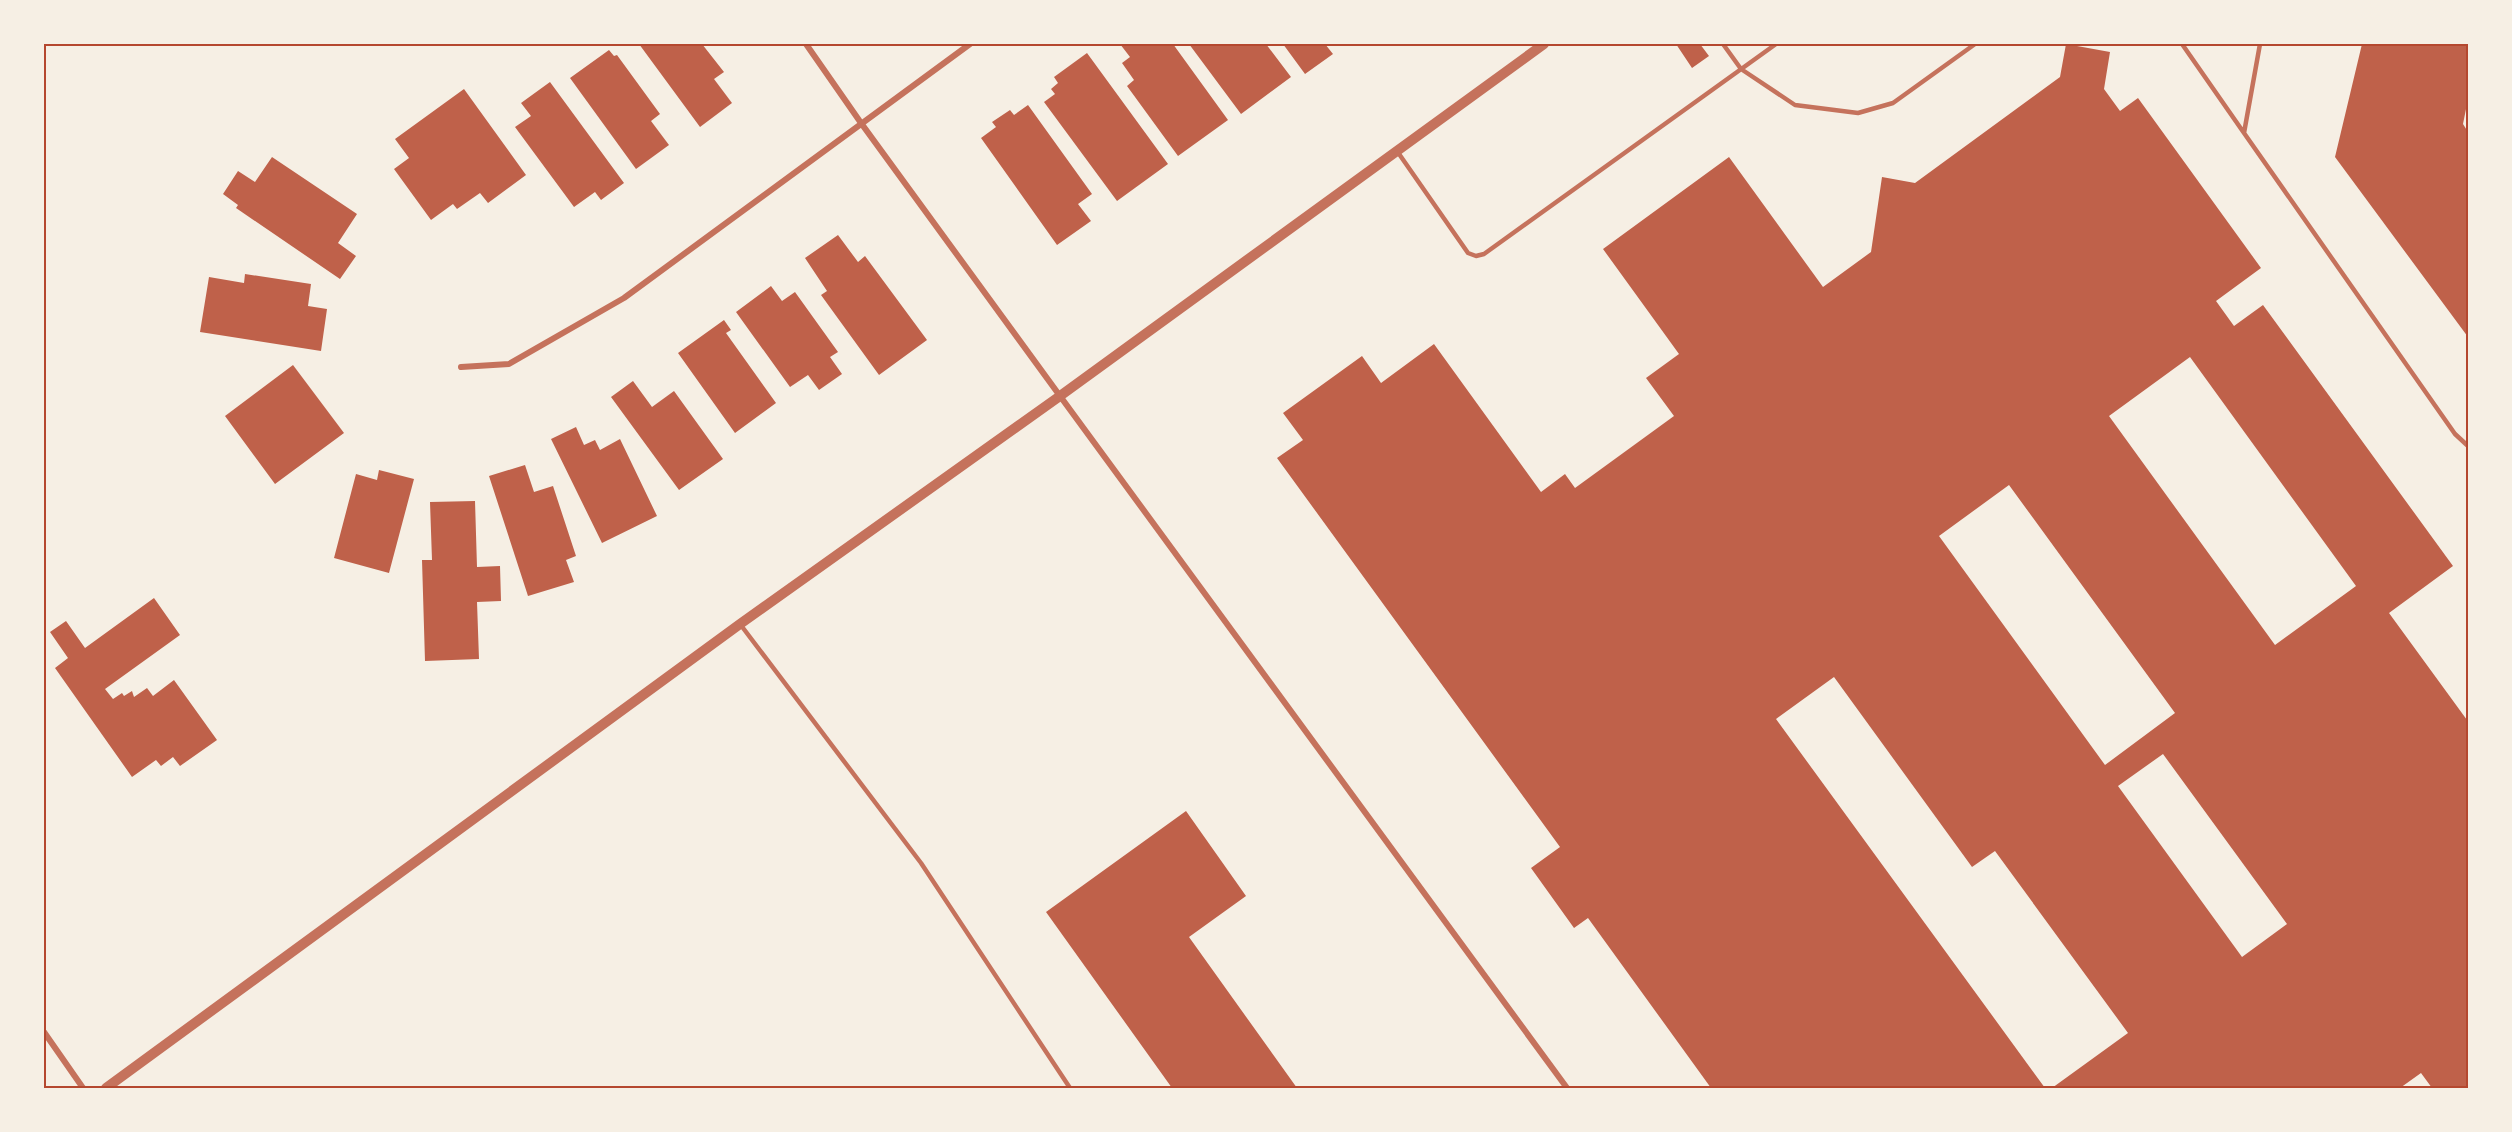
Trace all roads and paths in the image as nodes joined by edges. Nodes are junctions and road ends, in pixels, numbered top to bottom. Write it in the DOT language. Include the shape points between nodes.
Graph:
graph roads {
  1 [pos="806,44"];
  2 [pos="970,44"];
  3 [pos="1544,44"];
  4 [pos="1723,44"];
  5 [pos="1776,44"];
  6 [pos="1975,44"];
  7 [pos="2182,44"];
  8 [pos="2259,44"];
  9 [pos="1741,69"];
  10 [pos="861,123"];
  11 [pos="2244,133"];
  12 [pos="1397,151"];
  13 [pos="461,367"];
  14 [pos="1060,396"];
  15 [pos="2469,446"];
  16 [pos="740,624"];
  17 [pos="44,1032"];
  18 [pos="83,1089"];
  19 [pos="106,1089"];
  20 [pos="1070,1089"];
  21 [pos="1568,1089"];
  1 -- 10 [label="street"];
  2 -- 10 [label="street"];
  3 -- 12 [label="street"];
  4 -- 9 [label="lane"];
  5 -- 9 [label="lane"];
  6 -- 9 [label="lane" via="1893,103 1858,113 1795,105"];
  7 -- 11 [label="lane"];
  8 -- 11 [label="lane"];
  9 -- 12 [label="lane" via="1476,256 1468,253"];
  10 -- 13 [label="street" via="624,298 509,364"];
  10 -- 14 [label="street"];
  11 -- 15 [label="lane" via="2455,434"];
  12 -- 14 [label="street"];
  14 -- 16 [label="street"];
  14 -- 21 [label="street"];
  16 -- 19 [label="street"];
  16 -- 20 [label="lane" via="921,863"];
  17 -- 18 [label="street"];
}
